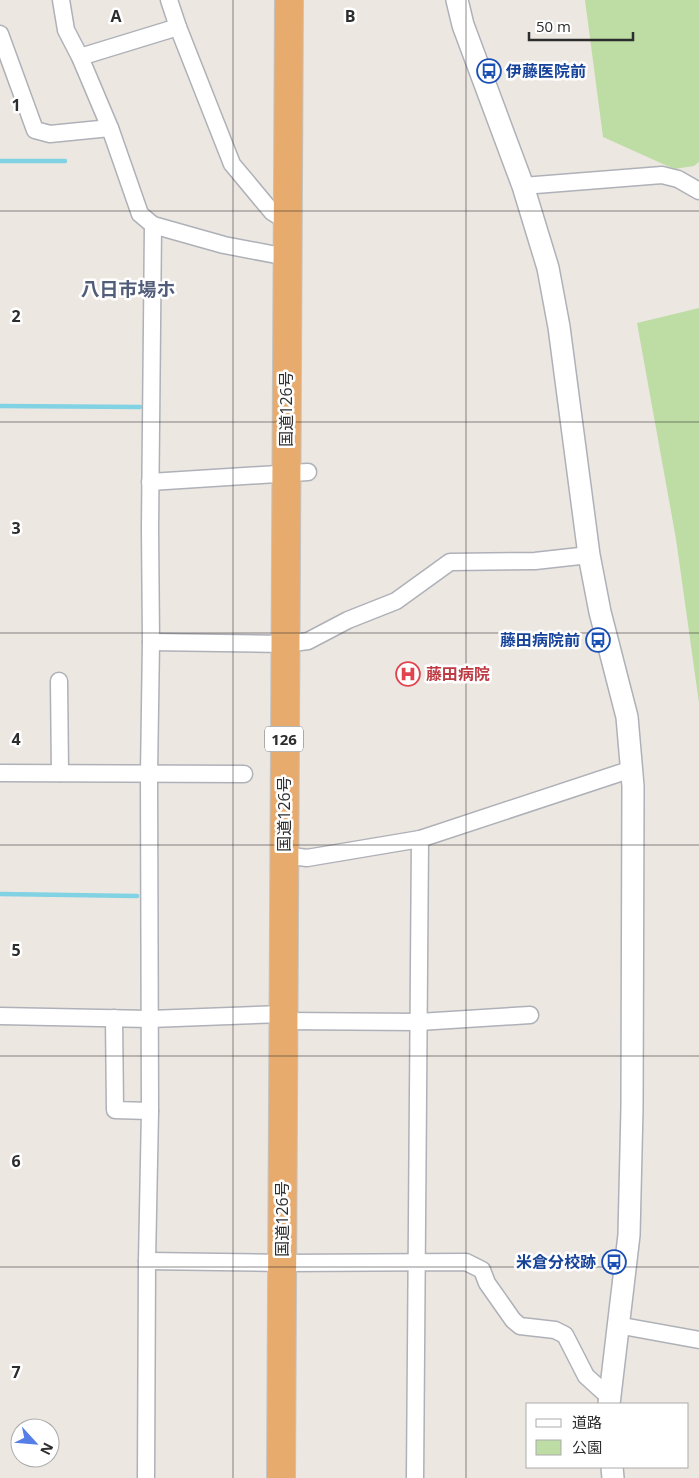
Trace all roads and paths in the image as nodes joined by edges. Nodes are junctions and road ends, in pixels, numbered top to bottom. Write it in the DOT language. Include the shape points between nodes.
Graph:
graph roads {
  1 [pos="61,0"];
  2 [pos="169,0"];
  3 [pos="289,0"];
  4 [pos="457,0"];
  5 [pos="178,27"];
  6 [pos="1,38"];
  7 [pos="80,57"];
  8 [pos="110,128"];
  9 [pos="523,186"];
  10 [pos="699,191"];
  11 [pos="288,222"];
  12 [pos="153,225"];
  13 [pos="287,257"];
  14 [pos="297,474"];
  15 [pos="150,482"];
  16 [pos="589,555"];
  17 [pos="151,642"];
  18 [pos="285,644"];
  19 [pos="59,681"];
  20 [pos="632,769"];
  21 [pos="0,773"];
  22 [pos="60,773"];
  23 [pos="149,774"];
  24 [pos="244,774"];
  25 [pos="420,839"];
  26 [pos="284,855"];
  27 [pos="530,1015"];
  28 [pos="0,1016"];
  29 [pos="283,1017"];
  30 [pos="114,1018"];
  31 [pos="150,1019"];
  32 [pos="419,1022"];
  33 [pos="150,1111"];
  34 [pos="147,1261"];
  35 [pos="416,1262"];
  36 [pos="282,1263"];
  37 [pos="617,1325"];
  38 [pos="699,1340"];
  39 [pos="609,1400"];
  40 [pos="146,1478"];
  41 [pos="281,1478"];
  42 [pos="415,1478"];
  1 -- 7 [label="street" via="66,30"];
  2 -- 5 [label="street"];
  3 -- 11 [label="highway, 国道126号 / 126"];
  4 -- 9 [label="street" via="463,25"];
  5 -- 7 [label="street"];
  5 -- 11 [label="street" via="232,164 272,212"];
  6 -- 8 [label="street" via="35,130 50,134"];
  7 -- 8 [label="street"];
  8 -- 12 [label="street" via="140,214"];
  9 -- 10 [label="street" via="662,174"];
  9 -- 16 [label="street" via="548,268 556,310"];
  11 -- 13 [label="highway, 国道126号 / 126"];
  12 -- 13 [label="street" via="224,245"];
  12 -- 15 [label="street"];
  13 -- 14 [label="highway, 国道126号 / 126"];
  14 -- 15 [label="street"];
  14 -- 18 [label="highway, 国道126号 / 126"];
  15 -- 17 [label="street"];
  16 -- 18 [label="street" via="535,561 450,562 396,601 348,620 308,641"];
  16 -- 20 [label="street" via="627,717"];
  17 -- 18 [label="street"];
  17 -- 23 [label="street"];
  18 -- 26 [label="highway, 国道126号 / 126"];
  19 -- 22 [label="street"];
  20 -- 25 [label="street"];
  20 -- 37 [label="street" via="629,1235"];
  21 -- 22 [label="street"];
  22 -- 23 [label="street"];
  23 -- 24 [label="street"];
  23 -- 31 [label="street"];
  25 -- 26 [label="street" via="307,858"];
  25 -- 32 [label="street"];
  26 -- 29 [label="highway, 国道126号 / 126"];
  27 -- 32 [label="street"];
  28 -- 30 [label="street"];
  29 -- 31 [label="street"];
  29 -- 32 [label="street"];
  29 -- 36 [label="highway, 国道126号 / 126"];
  30 -- 31 [label="street"];
  30 -- 33 [label="street" via="115,1110"];
  31 -- 33 [label="street"];
  32 -- 35 [label="street"];
  33 -- 34 [label="street"];
  34 -- 36 [label="street"];
  34 -- 40 [label="street"];
  35 -- 36 [label="street"];
  35 -- 39 [label="street" via="466,1262 482,1270 487,1283 520,1326 555,1330 565,1335 586,1376"];
  35 -- 42 [label="street"];
  36 -- 41 [label="highway, 国道126号 / 126"];
  37 -- 38 [label="street"];
  37 -- 39 [label="street"];
}
